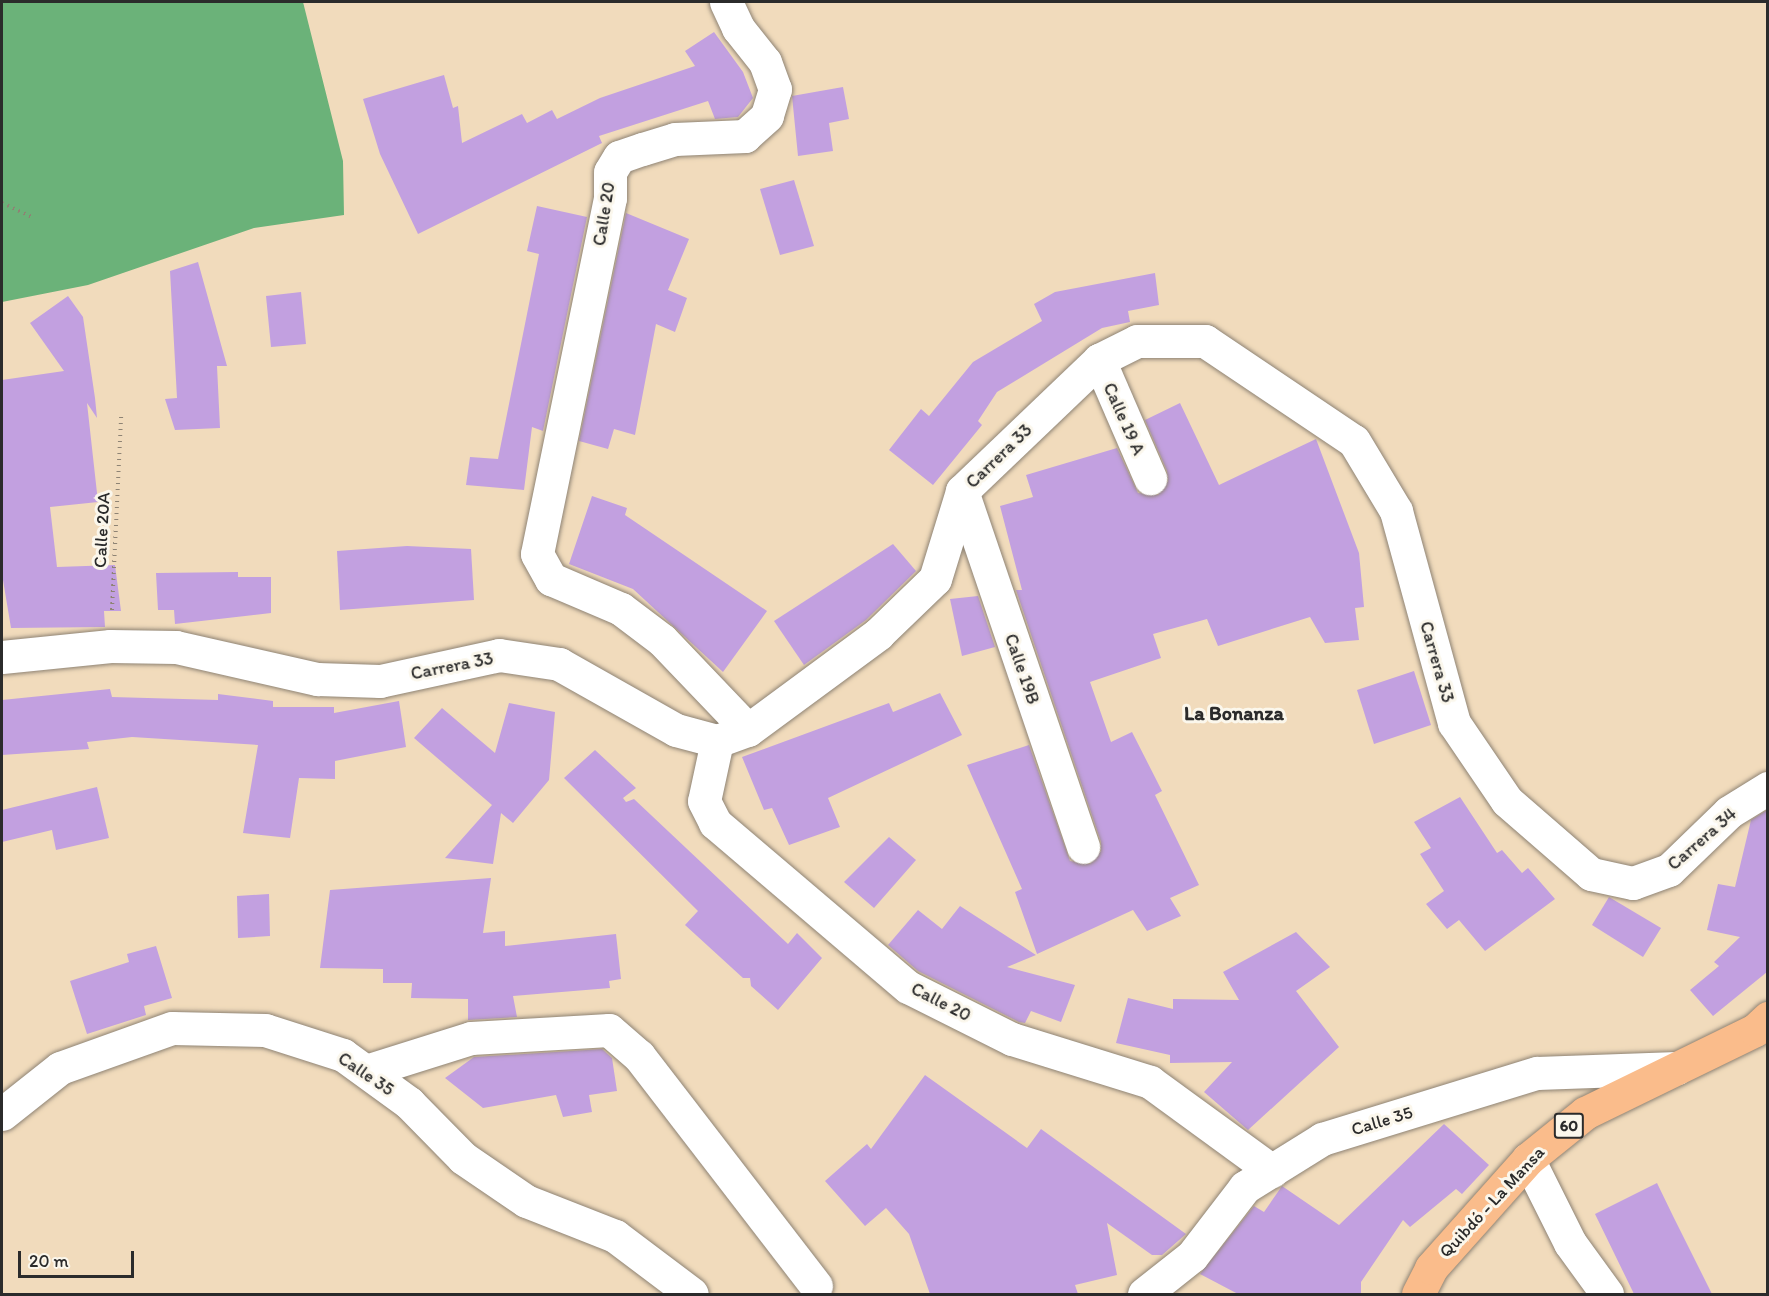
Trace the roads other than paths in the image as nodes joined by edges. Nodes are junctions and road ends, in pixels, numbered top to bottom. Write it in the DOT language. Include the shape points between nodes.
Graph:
graph roads {
  1 [pos="726,2"];
  2 [pos="1099,360"];
  3 [pos="1150,478"];
  4 [pos="962,491"];
  5 [pos="2,657"];
  6 [pos="748,730"];
  7 [pos="717,741"];
  8 [pos="1767,788"];
  9 [pos="1083,847"];
  10 [pos="1633,884"];
  11 [pos="1767,1018"];
  12 [pos="1677,1068"];
  13 [pos="366,1071"];
  14 [pos="2,1114"];
  15 [pos="1528,1159"];
  16 [pos="1272,1171"];
  17 [pos="816,1286"];
  18 [pos="692,1294"];
  19 [pos="1144,1294"];
  20 [pos="1418,1294"];
  21 [pos="1607,1294"];
  1 -- 6 [label="street, Calle 20" via="768,71 774,89 767,117 745,136 675,139 619,157 610,172 610,198 537,554 551,579 621,609 662,640"];
  2 -- 3 [label="street, Calle 19 A"];
  2 -- 4 [label="street, Carrera 33"];
  2 -- 10 [label="street, Carrera 33" via="1137,341 1204,341 1354,441 1396,511 1454,723 1507,801 1591,874"];
  4 -- 6 [label="street, Carrera 33" via="935,579 878,634"];
  4 -- 9 [label="street, Calle 19B"];
  5 -- 7 [label="street, Carrera 33" via="110,646 176,647 317,679 380,681 499,655 559,664 676,730"];
  6 -- 7 [label="street, Carrera 33"];
  7 -- 16 [label="street, Calle 20" via="704,801 716,823 908,987 1012,1039 1150,1082"];
  8 -- 10 [label="street, Carrera 34" via="1729,812 1670,870"];
  11 -- 12 [label="main road, Quibdó - La Mansa / 60" via="1755,1030"];
  12 -- 15 [label="main road, Quibdó - La Mansa / 60" via="1585,1113"];
  12 -- 16 [label="street, Calle 35" via="1537,1072 1322,1139"];
  13 -- 14 [label="street, Calle 35" via="343,1055 266,1030 172,1029 60,1068"];
  13 -- 17 [label="street" via="471,1038 609,1030 639,1056"];
  13 -- 18 [label="street, Calle 35" via="409,1103 463,1158 526,1201 615,1236"];
  15 -- 20 [label="main road, Quibdó - La Mansa / 60" via="1431,1268"];
  15 -- 21 [label="street" via="1570,1243"];
  16 -- 19 [label="street, Calle 35" via="1245,1187 1192,1256"];
}
